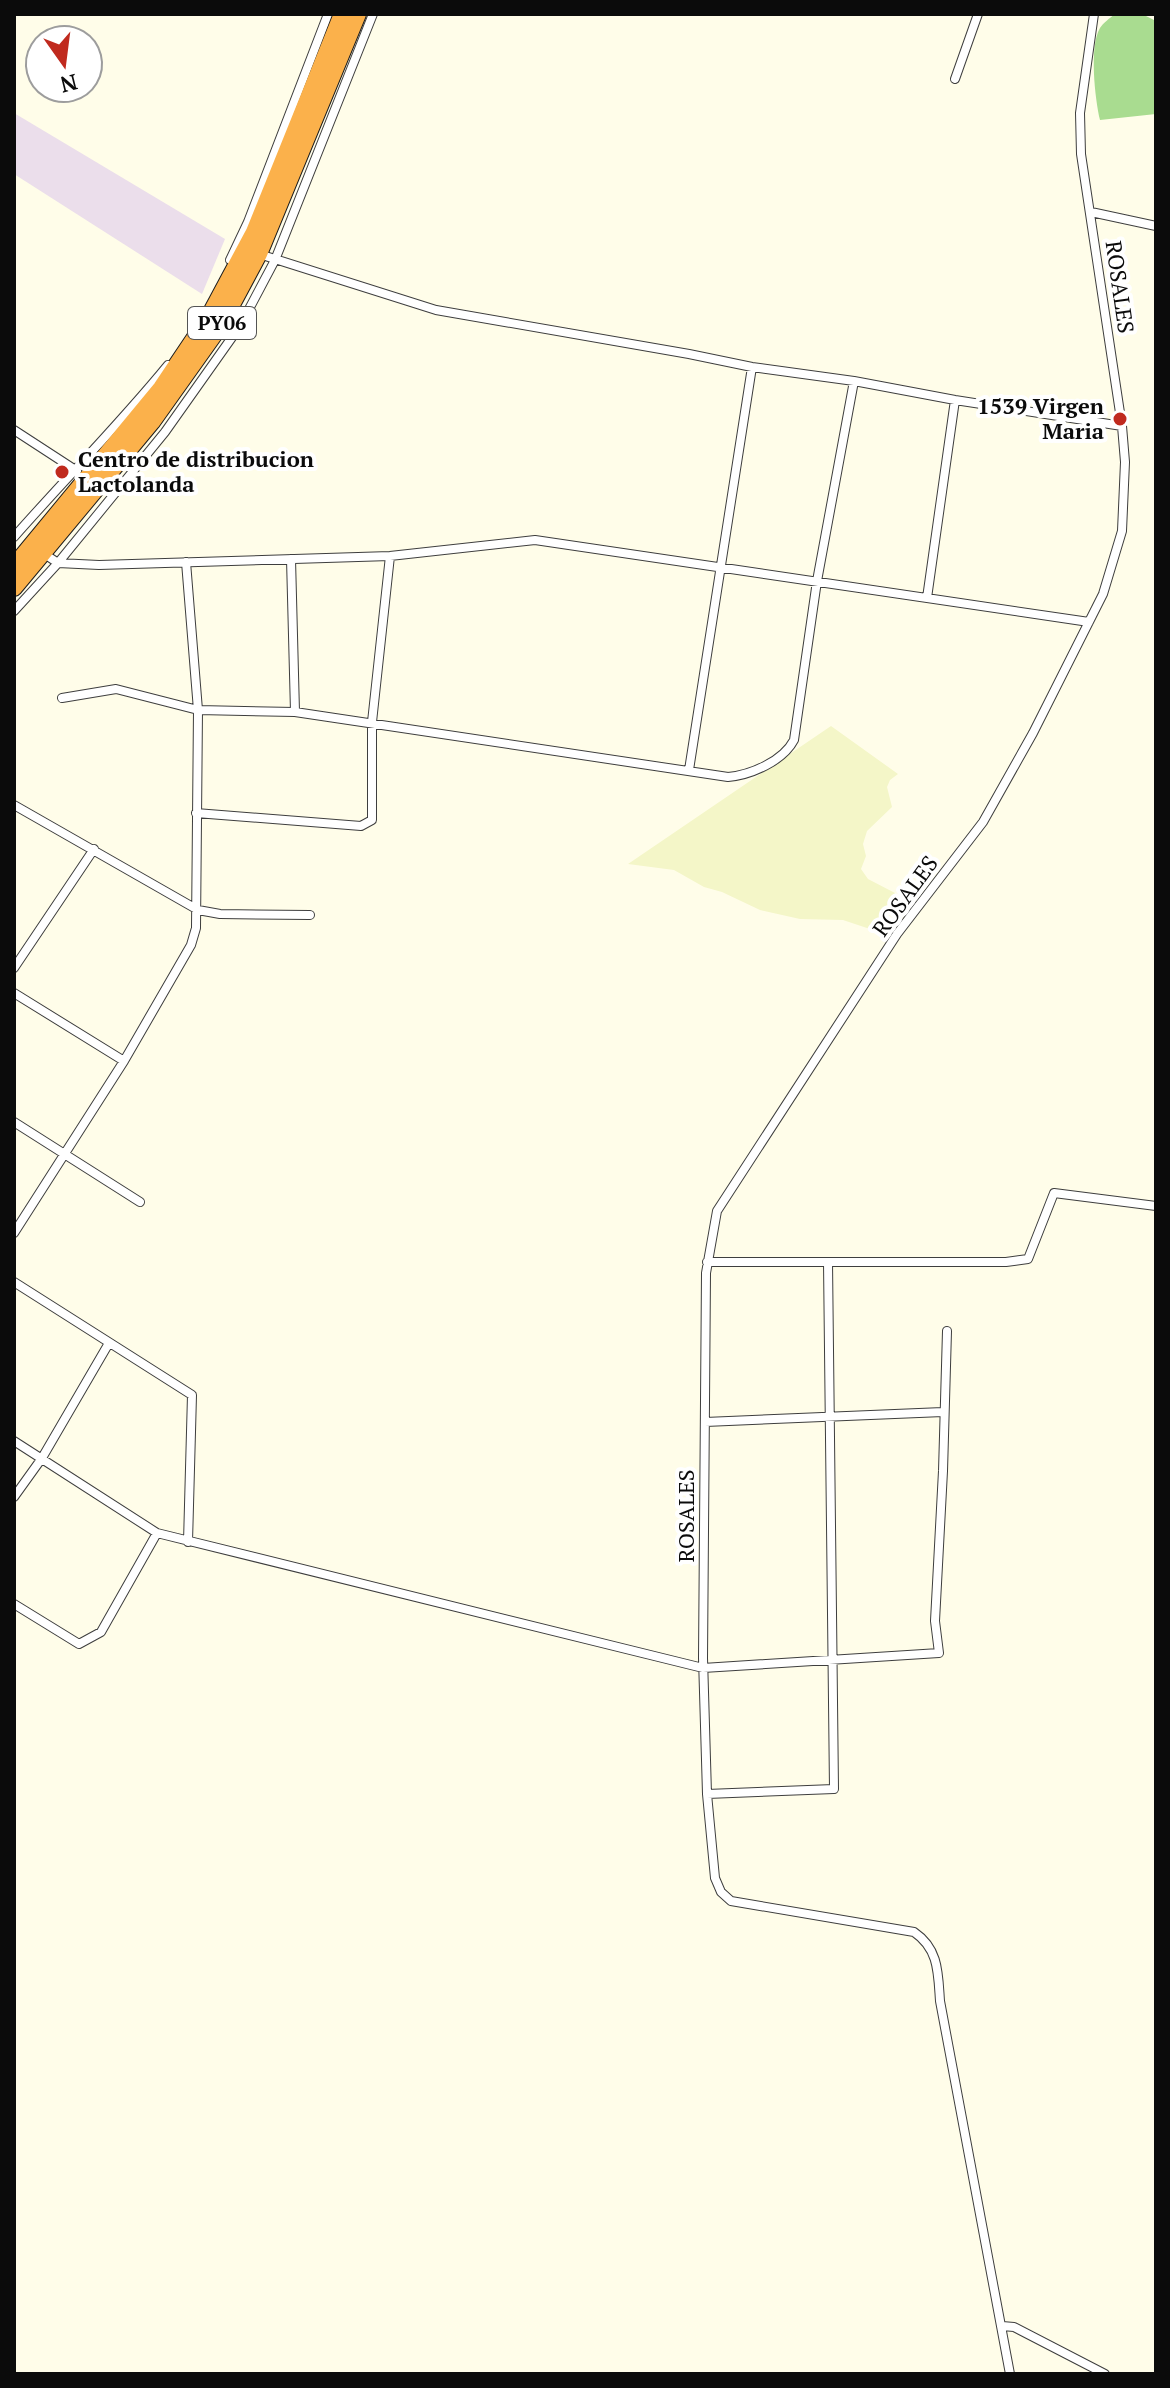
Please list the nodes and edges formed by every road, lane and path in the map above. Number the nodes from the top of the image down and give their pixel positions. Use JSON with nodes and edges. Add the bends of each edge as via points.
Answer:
{"nodes":[{"id":1,"x":328,"y":14,"type":"edge"},
{"id":2,"x":342,"y":14,"type":"edge"},
{"id":3,"x":358,"y":14,"type":"edge"},
{"id":4,"x":373,"y":14,"type":"edge"},
{"id":5,"x":978,"y":14,"type":"edge"},
{"id":6,"x":1094,"y":14,"type":"edge"},
{"id":7,"x":955,"y":79,"type":"dead end"},
{"id":8,"x":1091,"y":212,"type":"junction"},
{"id":9,"x":1156,"y":226,"type":"edge"},
{"id":10,"x":267,"y":257,"type":"junction"},
{"id":11,"x":752,"y":367,"type":"junction"},
{"id":12,"x":854,"y":381,"type":"junction"},
{"id":13,"x":955,"y":400,"type":"junction"},
{"id":14,"x":1122,"y":426,"type":"junction"},
{"id":15,"x":14,"y":430,"type":"edge"},
{"id":16,"x":139,"y":439,"type":"junction"},
{"id":17,"x":83,"y":474,"type":"junction"},
{"id":18,"x":14,"y":537,"type":"edge"},
{"id":19,"x":390,"y":556,"type":"junction"},
{"id":20,"x":50,"y":558,"type":"junction"},
{"id":21,"x":291,"y":559,"type":"junction"},
{"id":22,"x":186,"y":562,"type":"junction"},
{"id":23,"x":721,"y":567,"type":"junction"},
{"id":24,"x":21,"y":569,"type":"edge"},
{"id":25,"x":817,"y":581,"type":"junction"},
{"id":26,"x":14,"y":588,"type":"edge"},
{"id":27,"x":927,"y":598,"type":"junction"},
{"id":28,"x":14,"y":611,"type":"edge"},
{"id":29,"x":1089,"y":622,"type":"junction"},
{"id":30,"x":62,"y":698,"type":"dead end"},
{"id":31,"x":198,"y":710,"type":"junction"},
{"id":32,"x":295,"y":712,"type":"junction"},
{"id":33,"x":372,"y":722,"type":"junction"},
{"id":34,"x":689,"y":770,"type":"junction"},
{"id":35,"x":14,"y":805,"type":"edge"},
{"id":36,"x":196,"y":813,"type":"junction"},
{"id":37,"x":94,"y":849,"type":"junction"},
{"id":38,"x":198,"y":910,"type":"junction"},
{"id":39,"x":310,"y":915,"type":"dead end"},
{"id":40,"x":14,"y":968,"type":"edge"},
{"id":41,"x":14,"y":993,"type":"edge"},
{"id":42,"x":124,"y":1061,"type":"junction"},
{"id":43,"x":14,"y":1122,"type":"edge"},
{"id":44,"x":64,"y":1155,"type":"junction"},
{"id":45,"x":140,"y":1202,"type":"dead end"},
{"id":46,"x":1156,"y":1206,"type":"edge"},
{"id":47,"x":14,"y":1233,"type":"edge"},
{"id":48,"x":707,"y":1262,"type":"junction"},
{"id":49,"x":828,"y":1262,"type":"junction"},
{"id":50,"x":14,"y":1282,"type":"edge"},
{"id":51,"x":947,"y":1331,"type":"dead end"},
{"id":52,"x":109,"y":1343,"type":"junction"},
{"id":53,"x":943,"y":1412,"type":"junction"},
{"id":54,"x":831,"y":1418,"type":"junction"},
{"id":55,"x":705,"y":1422,"type":"junction"},
{"id":56,"x":14,"y":1441,"type":"edge"},
{"id":57,"x":42,"y":1458,"type":"junction"},
{"id":58,"x":14,"y":1497,"type":"edge"},
{"id":59,"x":157,"y":1533,"type":"junction"},
{"id":60,"x":188,"y":1542,"type":"junction"},
{"id":61,"x":14,"y":1604,"type":"edge"},
{"id":62,"x":832,"y":1660,"type":"junction"},
{"id":63,"x":703,"y":1668,"type":"junction"},
{"id":64,"x":707,"y":1794,"type":"junction"},
{"id":65,"x":1002,"y":2326,"type":"junction"},
{"id":66,"x":1010,"y":2374,"type":"edge"},
{"id":67,"x":1105,"y":2374,"type":"edge"}],
"edges":[{"from":1,"to":17,"type":"street","via":[[248,222],[212,295],[176,355],[113,429]]},
{"from":2,"to":17,"type":"highway","number":"PY06","via":[[226,288],[161,388]]},
{"from":3,"to":10,"type":"highway","number":"PY06"},
{"from":4,"to":10,"type":"street"},
{"from":5,"to":7,"type":"street"},
{"from":6,"to":8,"type":"street","name":"ROSALES","via":[[1080,113]]},
{"from":8,"to":9,"type":"street"},
{"from":8,"to":14,"type":"street","name":"ROSALES"},
{"from":10,"to":11,"type":"street","via":[[436,310]]},
{"from":10,"to":16,"type":"highway","number":"PY06"},
{"from":10,"to":20,"type":"street","via":[[240,326],[219,358],[165,432]]},
{"from":11,"to":12,"type":"street"},
{"from":11,"to":23,"type":"street"},
{"from":12,"to":13,"type":"street"},
{"from":12,"to":25,"type":"street"},
{"from":13,"to":14,"type":"street"},
{"from":13,"to":27,"type":"street"},
{"from":14,"to":29,"type":"street","name":"ROSALES","via":[[1122,531]]},
{"from":15,"to":17,"type":"street"},
{"from":16,"to":17,"type":"street"},
{"from":16,"to":20,"type":"highway","number":"PY06"},
{"from":17,"to":18,"type":"street"},
{"from":17,"to":24,"type":"highway","number":"PY06"},
{"from":19,"to":21,"type":"street"},
{"from":19,"to":23,"type":"street","via":[[535,540]]},
{"from":19,"to":33,"type":"street"},
{"from":20,"to":22,"type":"street","via":[[99,565]]},
{"from":20,"to":24,"type":"highway","number":"PY06"},
{"from":20,"to":28,"type":"street"},
{"from":21,"to":22,"type":"street"},
{"from":21,"to":32,"type":"street"},
{"from":22,"to":31,"type":"street"},
{"from":23,"to":25,"type":"street"},
{"from":23,"to":34,"type":"street"},
{"from":24,"to":26,"type":"highway","number":"PY06"},
{"from":25,"to":27,"type":"street"},
{"from":25,"to":34,"type":"street","via":[[794,740],[788,750],[747,774]]},
{"from":27,"to":29,"type":"street"},
{"from":29,"to":48,"type":"street","name":"ROSALES","via":[[983,822],[897,934],[717,1211]]},
{"from":30,"to":31,"type":"street","via":[[116,689]]},
{"from":31,"to":32,"type":"street"},
{"from":31,"to":36,"type":"street"},
{"from":32,"to":33,"type":"street"},
{"from":33,"to":34,"type":"street"},
{"from":33,"to":36,"type":"street","via":[[374,814],[367,825]]},
{"from":35,"to":37,"type":"street"},
{"from":36,"to":38,"type":"street"},
{"from":37,"to":38,"type":"street"},
{"from":37,"to":40,"type":"street"},
{"from":38,"to":39,"type":"street"},
{"from":38,"to":42,"type":"street","via":[[191,945]]},
{"from":41,"to":42,"type":"street"},
{"from":42,"to":44,"type":"street"},
{"from":43,"to":44,"type":"street"},
{"from":44,"to":45,"type":"street"},
{"from":44,"to":47,"type":"street"},
{"from":46,"to":49,"type":"street","via":[[1054,1193],[1028,1259]]},
{"from":48,"to":49,"type":"street"},
{"from":48,"to":55,"type":"street","name":"ROSALES"},
{"from":49,"to":54,"type":"street"},
{"from":50,"to":52,"type":"street"},
{"from":51,"to":53,"type":"street"},
{"from":52,"to":57,"type":"street"},
{"from":52,"to":60,"type":"street","via":[[192,1395]]},
{"from":53,"to":54,"type":"street"},
{"from":53,"to":62,"type":"street","via":[[935,1621],[939,1653]]},
{"from":54,"to":55,"type":"street"},
{"from":54,"to":62,"type":"street"},
{"from":55,"to":63,"type":"street","name":"ROSALES"},
{"from":56,"to":57,"type":"street"},
{"from":57,"to":58,"type":"street"},
{"from":57,"to":59,"type":"street"},
{"from":59,"to":60,"type":"street"},
{"from":59,"to":61,"type":"street","via":[[101,1632],[79,1644]]},
{"from":60,"to":63,"type":"street"},
{"from":62,"to":63,"type":"street"},
{"from":62,"to":64,"type":"street","via":[[834,1789]]},
{"from":63,"to":64,"type":"street","name":"ROSALES"},
{"from":64,"to":65,"type":"street","name":"ROSALES","via":[[715,1878],[731,1901],[914,1932],[927,1941],[937,1963]]},
{"from":65,"to":66,"type":"street","name":"ROSALES"},
{"from":65,"to":67,"type":"street","via":[[1014,2327]]}]}
